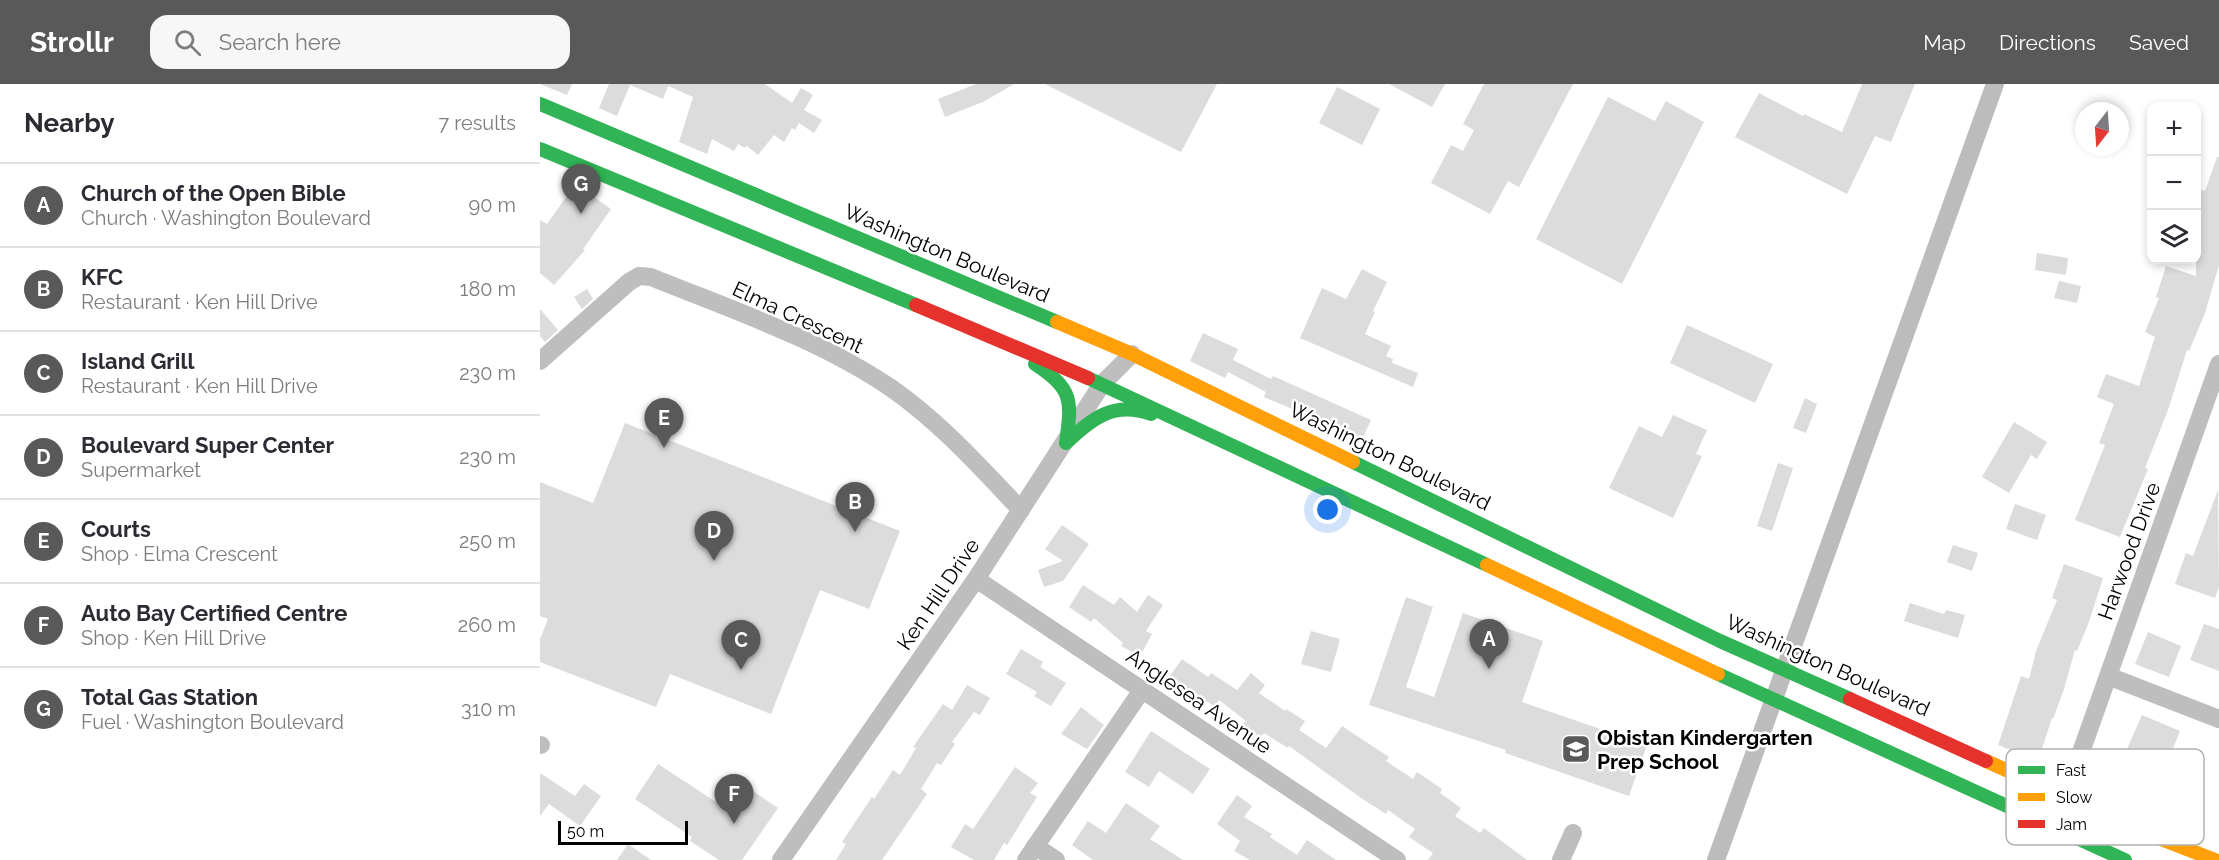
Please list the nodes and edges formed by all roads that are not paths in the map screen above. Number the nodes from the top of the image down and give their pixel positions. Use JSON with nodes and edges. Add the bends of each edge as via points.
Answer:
{"nodes":[{"id":1,"x":540,"y":104,"type":"edge"},
{"id":2,"x":540,"y":149,"type":"edge"},
{"id":3,"x":1008,"y":343,"type":"junction"},
{"id":4,"x":1132,"y":354,"type":"junction"},
{"id":5,"x":540,"y":361,"type":"edge"},
{"id":6,"x":2219,"y":364,"type":"edge"},
{"id":7,"x":1102,"y":384,"type":"junction"},
{"id":8,"x":1198,"y":430,"type":"junction"},
{"id":9,"x":1066,"y":443,"type":"junction"},
{"id":10,"x":1021,"y":510,"type":"junction"},
{"id":11,"x":976,"y":579,"type":"junction"},
{"id":12,"x":2108,"y":676,"type":"junction"},
{"id":13,"x":1142,"y":690,"type":"junction"},
{"id":14,"x":2219,"y":719,"type":"edge"},
{"id":15,"x":2082,"y":749,"type":"edge"},
{"id":16,"x":2006,"y":769,"type":"edge"},
{"id":17,"x":2006,"y":806,"type":"edge"},
{"id":18,"x":1573,"y":832,"type":"dead end"},
{"id":19,"x":2092,"y":845,"type":"edge"},
{"id":20,"x":2159,"y":845,"type":"edge"},
{"id":21,"x":2176,"y":845,"type":"edge"},
{"id":22,"x":1030,"y":853,"type":"edge"},
{"id":23,"x":781,"y":860,"type":"edge"},
{"id":24,"x":1056,"y":860,"type":"edge"},
{"id":25,"x":1396,"y":860,"type":"edge"},
{"id":26,"x":1560,"y":860,"type":"edge"},
{"id":27,"x":2125,"y":860,"type":"edge"},
{"id":28,"x":2154,"y":860,"type":"edge"},
{"id":29,"x":2215,"y":860,"type":"edge"}],
"edges":[{"from":1,"to":4,"type":"highway","name":"Washington Boulevard"},
{"from":2,"to":3,"type":"highway"},
{"from":3,"to":7,"type":"highway"},
{"from":3,"to":9,"type":"highway","via":[[1062,383],[1070,413]]},
{"from":4,"to":7,"type":"street","name":"Ken Hill Drive"},
{"from":4,"to":16,"type":"highway","name":"Washington Boulevard","via":[[1720,640]]},
{"from":5,"to":10,"type":"street","name":"Elma Crescent","via":[[629,282],[639,276],[651,277],[836,355],[891,388],[945,431]]},
{"from":6,"to":12,"type":"street","name":"Harwood Drive"},
{"from":7,"to":8,"type":"highway"},
{"from":7,"to":9,"type":"street","name":"Ken Hill Drive"},
{"from":8,"to":9,"type":"highway","via":[[1143,410],[1114,409],[1096,418]]},
{"from":8,"to":17,"type":"highway"},
{"from":9,"to":10,"type":"street","name":"Ken Hill Drive"},
{"from":10,"to":11,"type":"street","name":"Ken Hill Drive"},
{"from":11,"to":13,"type":"street","name":"Anglesea Avenue"},
{"from":11,"to":23,"type":"street","name":"Ken Hill Drive"},
{"from":12,"to":14,"type":"street"},
{"from":12,"to":15,"type":"street","name":"Harwood Drive"},
{"from":13,"to":22,"type":"street"},
{"from":13,"to":25,"type":"street","name":"Anglesea Avenue"},
{"from":18,"to":26,"type":"street"},
{"from":19,"to":27,"type":"highway"},
{"from":20,"to":28,"type":"street"},
{"from":21,"to":29,"type":"highway","name":"Washington Boulevard"},
{"from":22,"to":24,"type":"street"}]}
